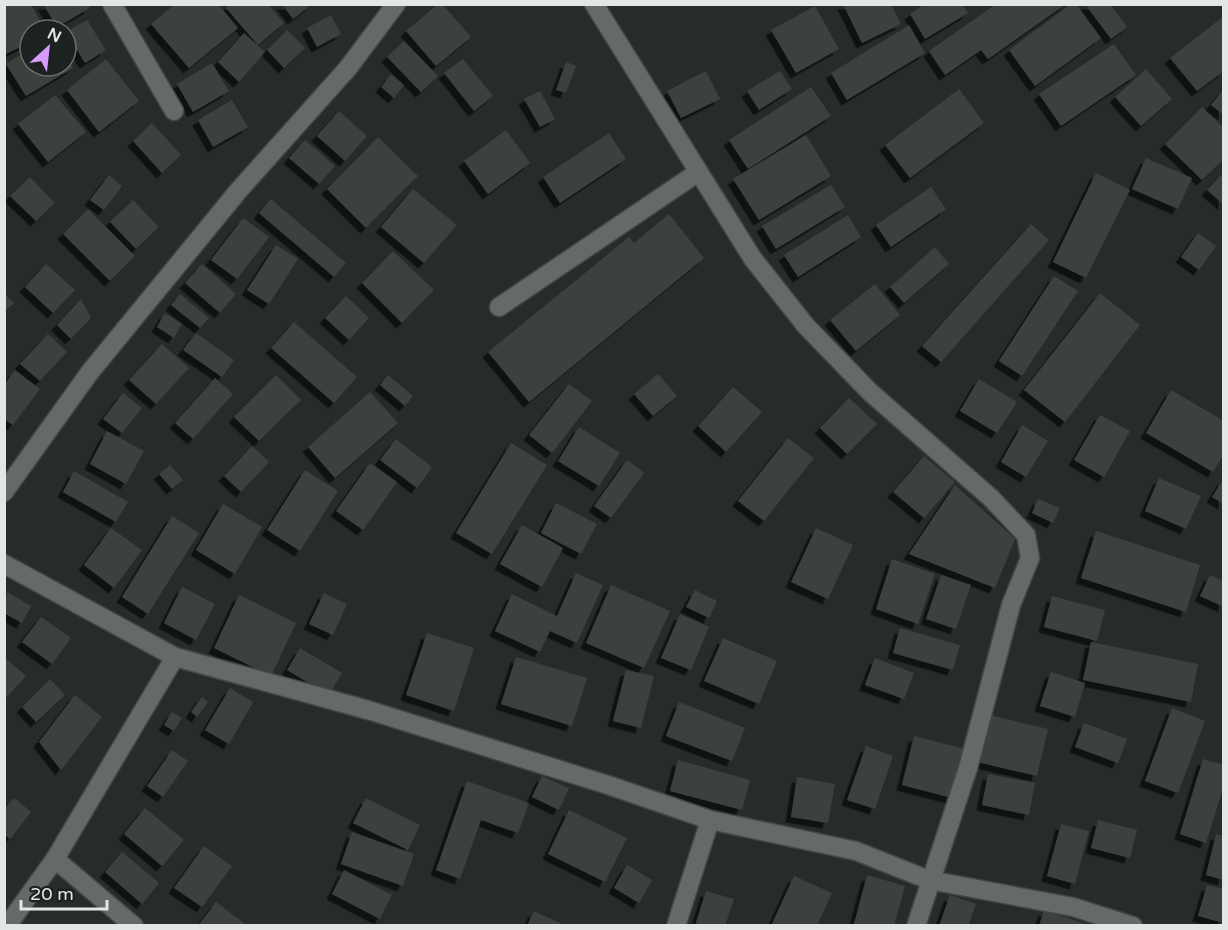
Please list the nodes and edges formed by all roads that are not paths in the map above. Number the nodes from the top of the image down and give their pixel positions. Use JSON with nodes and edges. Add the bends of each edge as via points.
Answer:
{"nodes":[{"id":1,"x":112,"y":4,"type":"edge"},
{"id":2,"x":396,"y":4,"type":"edge"},
{"id":3,"x":594,"y":4,"type":"edge"},
{"id":4,"x":174,"y":111,"type":"dead end"},
{"id":5,"x":697,"y":173,"type":"junction"},
{"id":6,"x":499,"y":307,"type":"dead end"},
{"id":7,"x":4,"y":492,"type":"edge"},
{"id":8,"x":4,"y":564,"type":"edge"},
{"id":9,"x":175,"y":657,"type":"junction"},
{"id":10,"x":710,"y":820,"type":"junction"},
{"id":11,"x":55,"y":859,"type":"junction"},
{"id":12,"x":929,"y":880,"type":"junction"},
{"id":13,"x":7,"y":926,"type":"edge"},
{"id":14,"x":134,"y":926,"type":"edge"},
{"id":15,"x":676,"y":926,"type":"edge"},
{"id":16,"x":916,"y":926,"type":"edge"},
{"id":17,"x":1133,"y":926,"type":"edge"}],
"edges":[{"from":1,"to":4,"type":"street"},
{"from":2,"to":7,"type":"street","via":[[348,68],[239,190],[90,372]]},
{"from":3,"to":5,"type":"street"},
{"from":5,"to":6,"type":"street"},
{"from":5,"to":12,"type":"street","via":[[753,259],[806,326],[870,392],[992,498],[1026,535],[1030,558],[1011,605],[968,768]]},
{"from":8,"to":9,"type":"street"},
{"from":9,"to":10,"type":"street","via":[[368,710]]},
{"from":9,"to":11,"type":"street"},
{"from":10,"to":12,"type":"street","via":[[856,851]]},
{"from":10,"to":15,"type":"street"},
{"from":11,"to":13,"type":"street"},
{"from":11,"to":14,"type":"street"},
{"from":12,"to":16,"type":"street"},
{"from":12,"to":17,"type":"street","via":[[1073,908]]}]}
